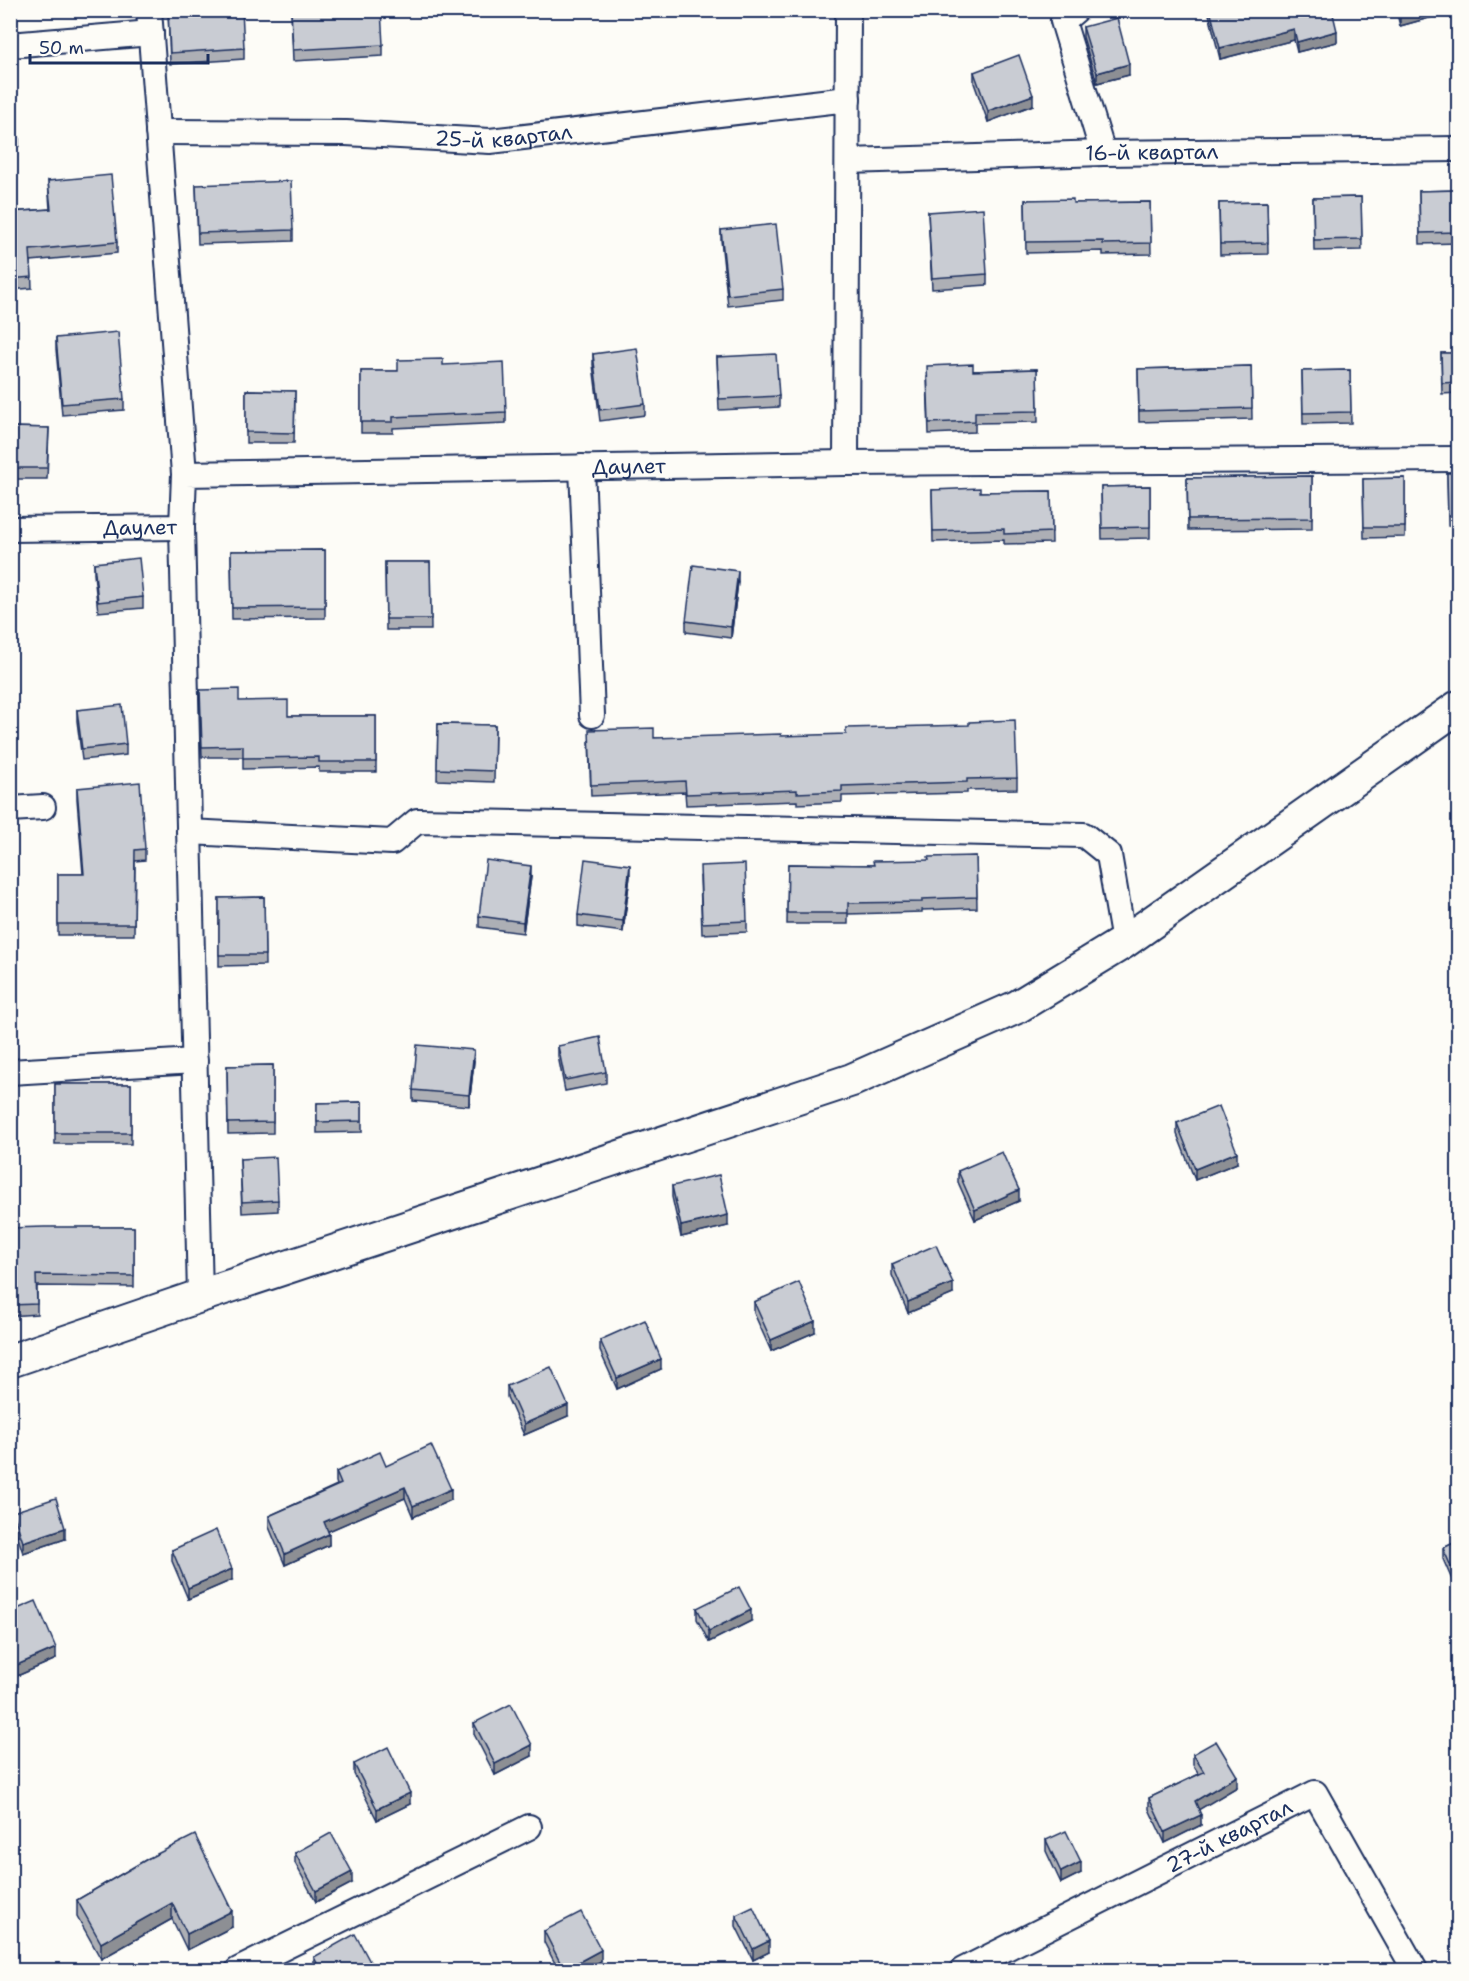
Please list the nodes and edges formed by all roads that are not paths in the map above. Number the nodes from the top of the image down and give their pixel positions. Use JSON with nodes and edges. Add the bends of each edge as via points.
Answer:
{"nodes":[{"id":1,"x":848,"y":10,"type":"edge"},
{"id":2,"x":1076,"y":10,"type":"edge"},
{"id":3,"x":150,"y":22,"type":"edge"},
{"id":4,"x":10,"y":45,"type":"edge"},
{"id":5,"x":848,"y":99,"type":"junction"},
{"id":6,"x":158,"y":132,"type":"junction"},
{"id":7,"x":1458,"y":149,"type":"edge"},
{"id":8,"x":1103,"y":153,"type":"junction"},
{"id":9,"x":848,"y":161,"type":"junction"},
{"id":10,"x":1458,"y":459,"type":"edge"},
{"id":11,"x":846,"y":463,"type":"junction"},
{"id":12,"x":582,"y":467,"type":"junction"},
{"id":13,"x":184,"y":474,"type":"junction"},
{"id":14,"x":182,"y":526,"type":"junction"},
{"id":15,"x":10,"y":529,"type":"edge"},
{"id":16,"x":1458,"y":707,"type":"edge"},
{"id":17,"x":592,"y":715,"type":"dead end"},
{"id":18,"x":43,"y":807,"type":"dead end"},
{"id":19,"x":10,"y":809,"type":"edge"},
{"id":20,"x":189,"y":832,"type":"junction"},
{"id":21,"x":1124,"y":942,"type":"junction"},
{"id":22,"x":195,"y":1060,"type":"junction"},
{"id":23,"x":10,"y":1072,"type":"edge"},
{"id":24,"x":200,"y":1296,"type":"junction"},
{"id":25,"x":10,"y":1360,"type":"edge"},
{"id":26,"x":529,"y":1827,"type":"dead end"},
{"id":27,"x":238,"y":1971,"type":"edge"},
{"id":28,"x":963,"y":1971,"type":"edge"},
{"id":29,"x":1415,"y":1971,"type":"edge"}],
"edges":[{"from":1,"to":5,"type":"street"},
{"from":2,"to":8,"type":"street","via":[[1063,21]]},
{"from":3,"to":4,"type":"street"},
{"from":3,"to":6,"type":"street"},
{"from":5,"to":6,"type":"street","name":"25-й квартал","via":[[490,141],[346,133]]},
{"from":5,"to":9,"type":"street"},
{"from":6,"to":13,"type":"street"},
{"from":7,"to":8,"type":"street","name":"16-й квартал"},
{"from":8,"to":9,"type":"street","name":"16-й квартал"},
{"from":9,"to":11,"type":"street"},
{"from":10,"to":11,"type":"street","name":"Даулет"},
{"from":11,"to":12,"type":"street","name":"Даулет"},
{"from":12,"to":13,"type":"street","name":"Даулет"},
{"from":12,"to":17,"type":"street"},
{"from":13,"to":14,"type":"street","name":"Даулет"},
{"from":14,"to":15,"type":"street","name":"Даулет"},
{"from":14,"to":20,"type":"street"},
{"from":16,"to":21,"type":"street"},
{"from":18,"to":19,"type":"street"},
{"from":20,"to":21,"type":"street","via":[[392,842],[417,821],[1084,835],[1109,855]]},
{"from":20,"to":22,"type":"street"},
{"from":21,"to":24,"type":"street","via":[[1017,1007],[852,1080]]},
{"from":22,"to":23,"type":"street"},
{"from":22,"to":24,"type":"street"},
{"from":24,"to":25,"type":"street"},
{"from":26,"to":27,"type":"street"},
{"from":28,"to":29,"type":"street","name":"27-й квартал","via":[[1315,1793]]}]}
